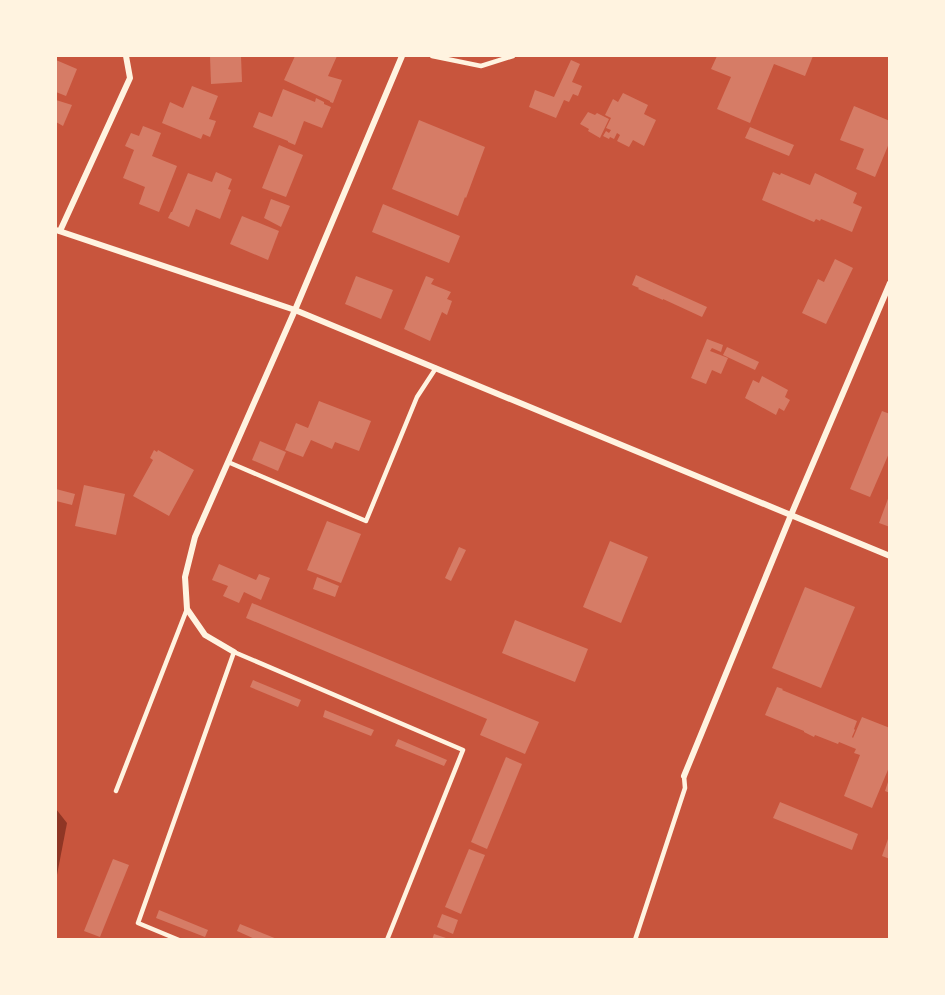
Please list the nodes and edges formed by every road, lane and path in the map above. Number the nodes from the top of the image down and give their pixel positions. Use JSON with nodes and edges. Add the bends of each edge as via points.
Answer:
{"nodes":[{"id":1,"x":126,"y":56,"type":"edge"},
{"id":2,"x":402,"y":56,"type":"edge"},
{"id":3,"x":432,"y":56,"type":"edge"},
{"id":4,"x":513,"y":56,"type":"edge"},
{"id":5,"x":58,"y":231,"type":"edge"},
{"id":6,"x":890,"y":283,"type":"edge"},
{"id":7,"x":296,"y":310,"type":"junction"},
{"id":8,"x":436,"y":368,"type":"junction"},
{"id":9,"x":228,"y":462,"type":"junction"},
{"id":10,"x":791,"y":515,"type":"junction"},
{"id":11,"x":890,"y":556,"type":"edge"},
{"id":12,"x":187,"y":609,"type":"junction"},
{"id":13,"x":234,"y":652,"type":"junction"},
{"id":14,"x":684,"y":776,"type":"joint"},
{"id":15,"x":116,"y":791,"type":"dead end"},
{"id":16,"x":178,"y":939,"type":"edge"},
{"id":17,"x":387,"y":939,"type":"edge"},
{"id":18,"x":635,"y":939,"type":"edge"}],
"edges":[{"from":1,"to":5,"type":"street","via":[[130,78]]},
{"from":2,"to":7,"type":"street"},
{"from":3,"to":4,"type":"lane","via":[[481,66]]},
{"from":5,"to":7,"type":"street"},
{"from":6,"to":10,"type":"street"},
{"from":7,"to":8,"type":"street"},
{"from":7,"to":9,"type":"street"},
{"from":8,"to":9,"type":"lane","via":[[417,397],[366,522]]},
{"from":8,"to":10,"type":"street"},
{"from":9,"to":12,"type":"street","via":[[195,537],[185,577]]},
{"from":10,"to":11,"type":"street"},
{"from":10,"to":14,"type":"street"},
{"from":12,"to":13,"type":"street","via":[[205,635]]},
{"from":12,"to":15,"type":"lane"},
{"from":13,"to":16,"type":"lane","via":[[138,923]]},
{"from":13,"to":17,"type":"lane","via":[[463,750]]},
{"from":14,"to":18,"type":"lane","via":[[685,788]]}]}
